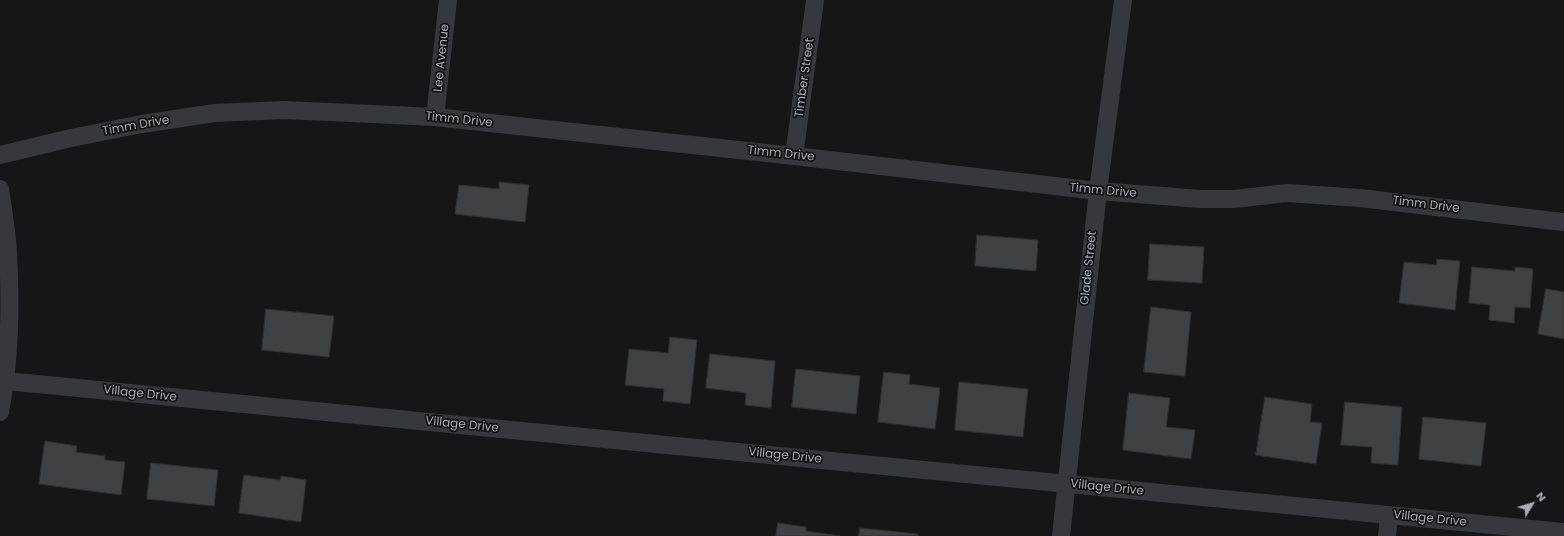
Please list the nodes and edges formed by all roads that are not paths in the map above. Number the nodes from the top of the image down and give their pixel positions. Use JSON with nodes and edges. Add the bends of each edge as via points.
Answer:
{"nodes":[{"id":1,"x":448,"y":0,"type":"edge"},
{"id":2,"x":815,"y":0,"type":"edge"},
{"id":3,"x":1123,"y":0,"type":"edge"},
{"id":4,"x":435,"y":117,"type":"junction"},
{"id":5,"x":0,"y":155,"type":"edge"},
{"id":6,"x":794,"y":156,"type":"junction"},
{"id":7,"x":0,"y":189,"type":"edge"},
{"id":8,"x":1098,"y":191,"type":"junction"},
{"id":9,"x":1564,"y":222,"type":"edge"},
{"id":10,"x":6,"y":380,"type":"junction"},
{"id":11,"x":0,"y":412,"type":"edge"},
{"id":12,"x":1066,"y":484,"type":"junction"},
{"id":13,"x":1389,"y":515,"type":"junction"},
{"id":14,"x":1564,"y":532,"type":"edge"},
{"id":15,"x":1061,"y":536,"type":"edge"},
{"id":16,"x":1387,"y":536,"type":"edge"}],
"edges":[{"from":1,"to":4,"type":"street","name":"Lee Avenue"},
{"from":2,"to":6,"type":"street","name":"Timber Street"},
{"from":3,"to":8,"type":"street","name":"Glade Street"},
{"from":4,"to":5,"type":"street","name":"Timm Drive","via":[[284,110],[214,113],[114,129]]},
{"from":4,"to":6,"type":"street","name":"Timm Drive"},
{"from":6,"to":8,"type":"street","name":"Timm Drive"},
{"from":7,"to":10,"type":"street","via":[[8,252],[10,309]]},
{"from":8,"to":9,"type":"street","name":"Timm Drive","via":[[1201,199],[1234,199],[1287,193],[1360,198]]},
{"from":8,"to":12,"type":"street","name":"Glade Street"},
{"from":10,"to":11,"type":"street"},
{"from":10,"to":12,"type":"street","name":"Village Drive"},
{"from":12,"to":13,"type":"street","name":"Village Drive"},
{"from":12,"to":15,"type":"street","name":"Glade Street"},
{"from":13,"to":14,"type":"street","name":"Village Drive"},
{"from":13,"to":16,"type":"street"}]}
